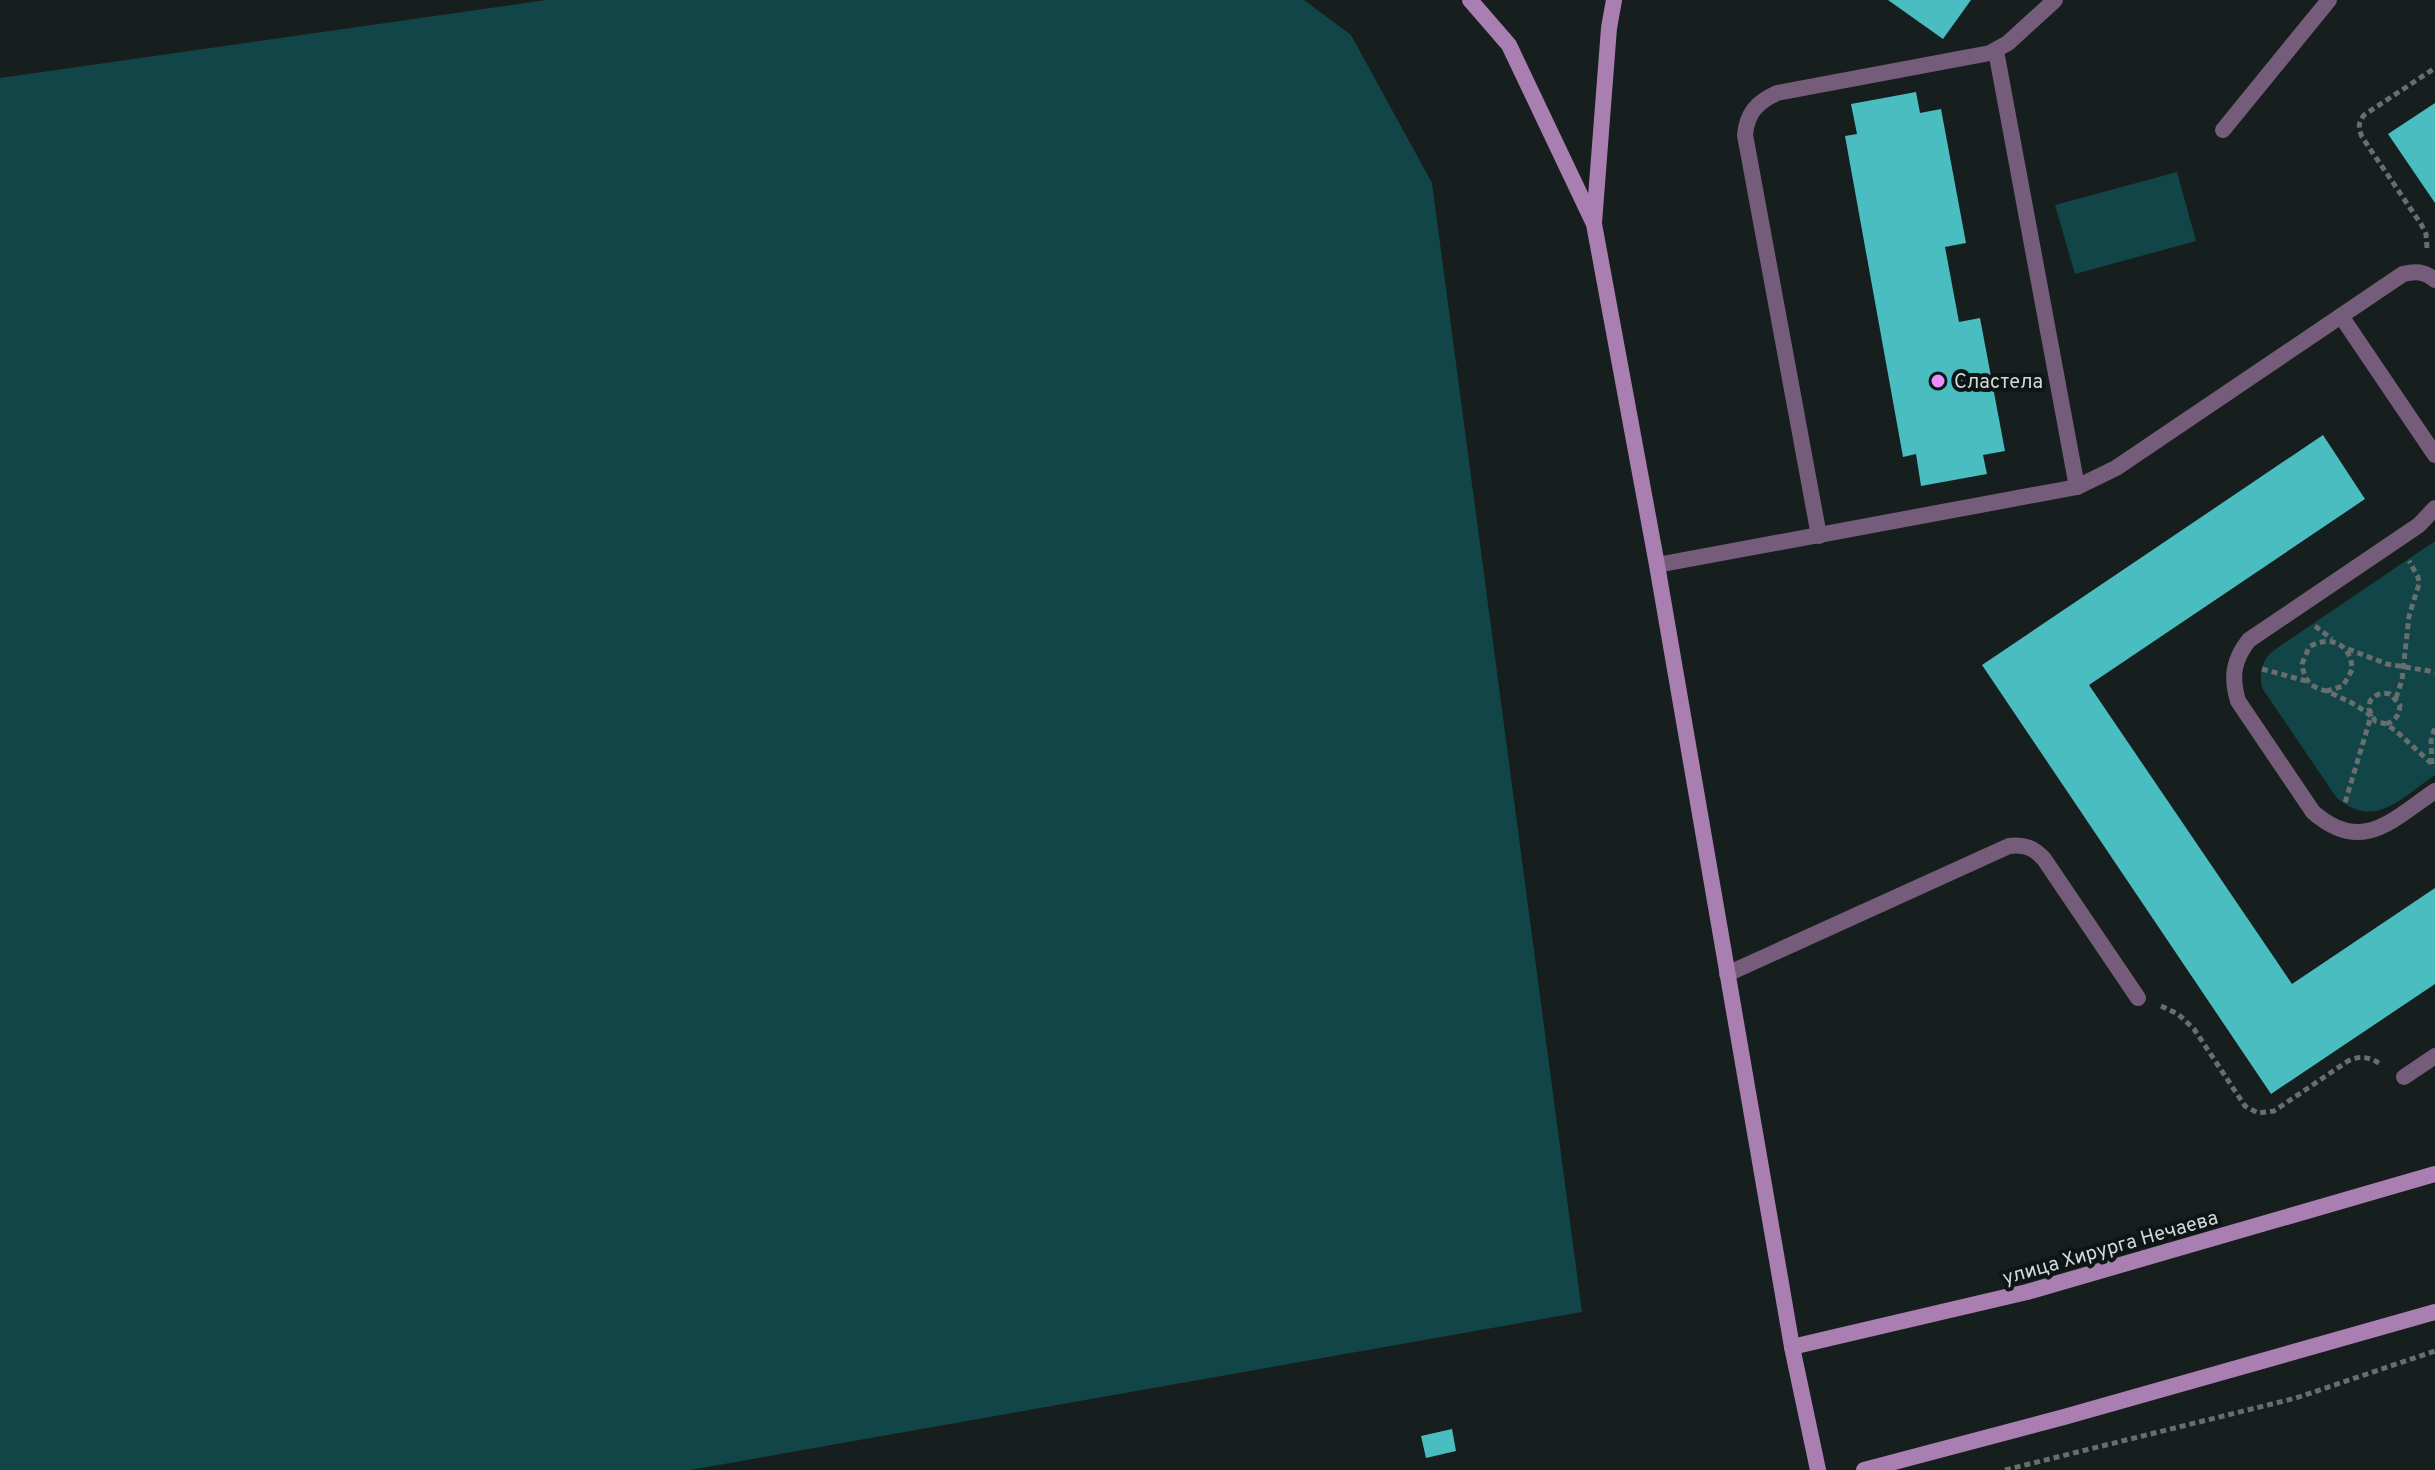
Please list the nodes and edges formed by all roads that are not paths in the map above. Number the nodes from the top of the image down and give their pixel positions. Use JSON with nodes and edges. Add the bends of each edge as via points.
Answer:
{"nodes":[{"id":1,"x":1470,"y":0,"type":"edge"},
{"id":2,"x":1614,"y":0,"type":"edge"},
{"id":3,"x":2055,"y":0,"type":"edge"},
{"id":4,"x":2329,"y":0,"type":"edge"},
{"id":5,"x":1996,"y":51,"type":"junction"},
{"id":6,"x":2223,"y":130,"type":"dead end"},
{"id":7,"x":1594,"y":224,"type":"junction"},
{"id":8,"x":2429,"y":276,"type":"edge"},
{"id":9,"x":2341,"y":316,"type":"junction"},
{"id":10,"x":2435,"y":455,"type":"edge"},
{"id":11,"x":2077,"y":487,"type":"junction"},
{"id":12,"x":2435,"y":508,"type":"edge"},
{"id":13,"x":1819,"y":536,"type":"junction"},
{"id":14,"x":1657,"y":565,"type":"junction"},
{"id":15,"x":2435,"y":791,"type":"edge"},
{"id":16,"x":1727,"y":974,"type":"junction"},
{"id":17,"x":2138,"y":998,"type":"road end"},
{"id":18,"x":2435,"y":1056,"type":"edge"},
{"id":19,"x":2404,"y":1077,"type":"road end"},
{"id":20,"x":2435,"y":1174,"type":"edge"},
{"id":21,"x":2435,"y":1312,"type":"edge"},
{"id":22,"x":1792,"y":1347,"type":"junction"},
{"id":23,"x":1818,"y":1470,"type":"edge"},
{"id":24,"x":1864,"y":1470,"type":"edge"}],
"edges":[{"from":1,"to":7,"type":"main road","via":[[1509,45]]},
{"from":2,"to":7,"type":"main road"},
{"from":3,"to":5,"type":"lane"},
{"from":4,"to":6,"type":"lane"},
{"from":5,"to":11,"type":"lane"},
{"from":5,"to":13,"type":"lane","via":[[1777,93],[1757,104],[1746,123]]},
{"from":7,"to":14,"type":"main road"},
{"from":8,"to":9,"type":"lane","via":[[2403,274]]},
{"from":9,"to":10,"type":"lane"},
{"from":9,"to":11,"type":"lane","via":[[2116,468]]},
{"from":11,"to":13,"type":"lane"},
{"from":12,"to":15,"type":"lane","via":[[2419,525],[2249,640],[2235,665],[2234,687],[2238,701],[2313,812],[2337,830],[2377,830]]},
{"from":13,"to":14,"type":"lane"},
{"from":14,"to":16,"type":"main road"},
{"from":16,"to":17,"type":"lane","via":[[2019,845],[2044,859]]},
{"from":16,"to":22,"type":"main road"},
{"from":18,"to":19,"type":"lane"},
{"from":20,"to":22,"type":"main road","name":"улица Хирурга Нечаева","via":[[2027,1292]]},
{"from":21,"to":24,"type":"main road"},
{"from":22,"to":23,"type":"main road"}]}
